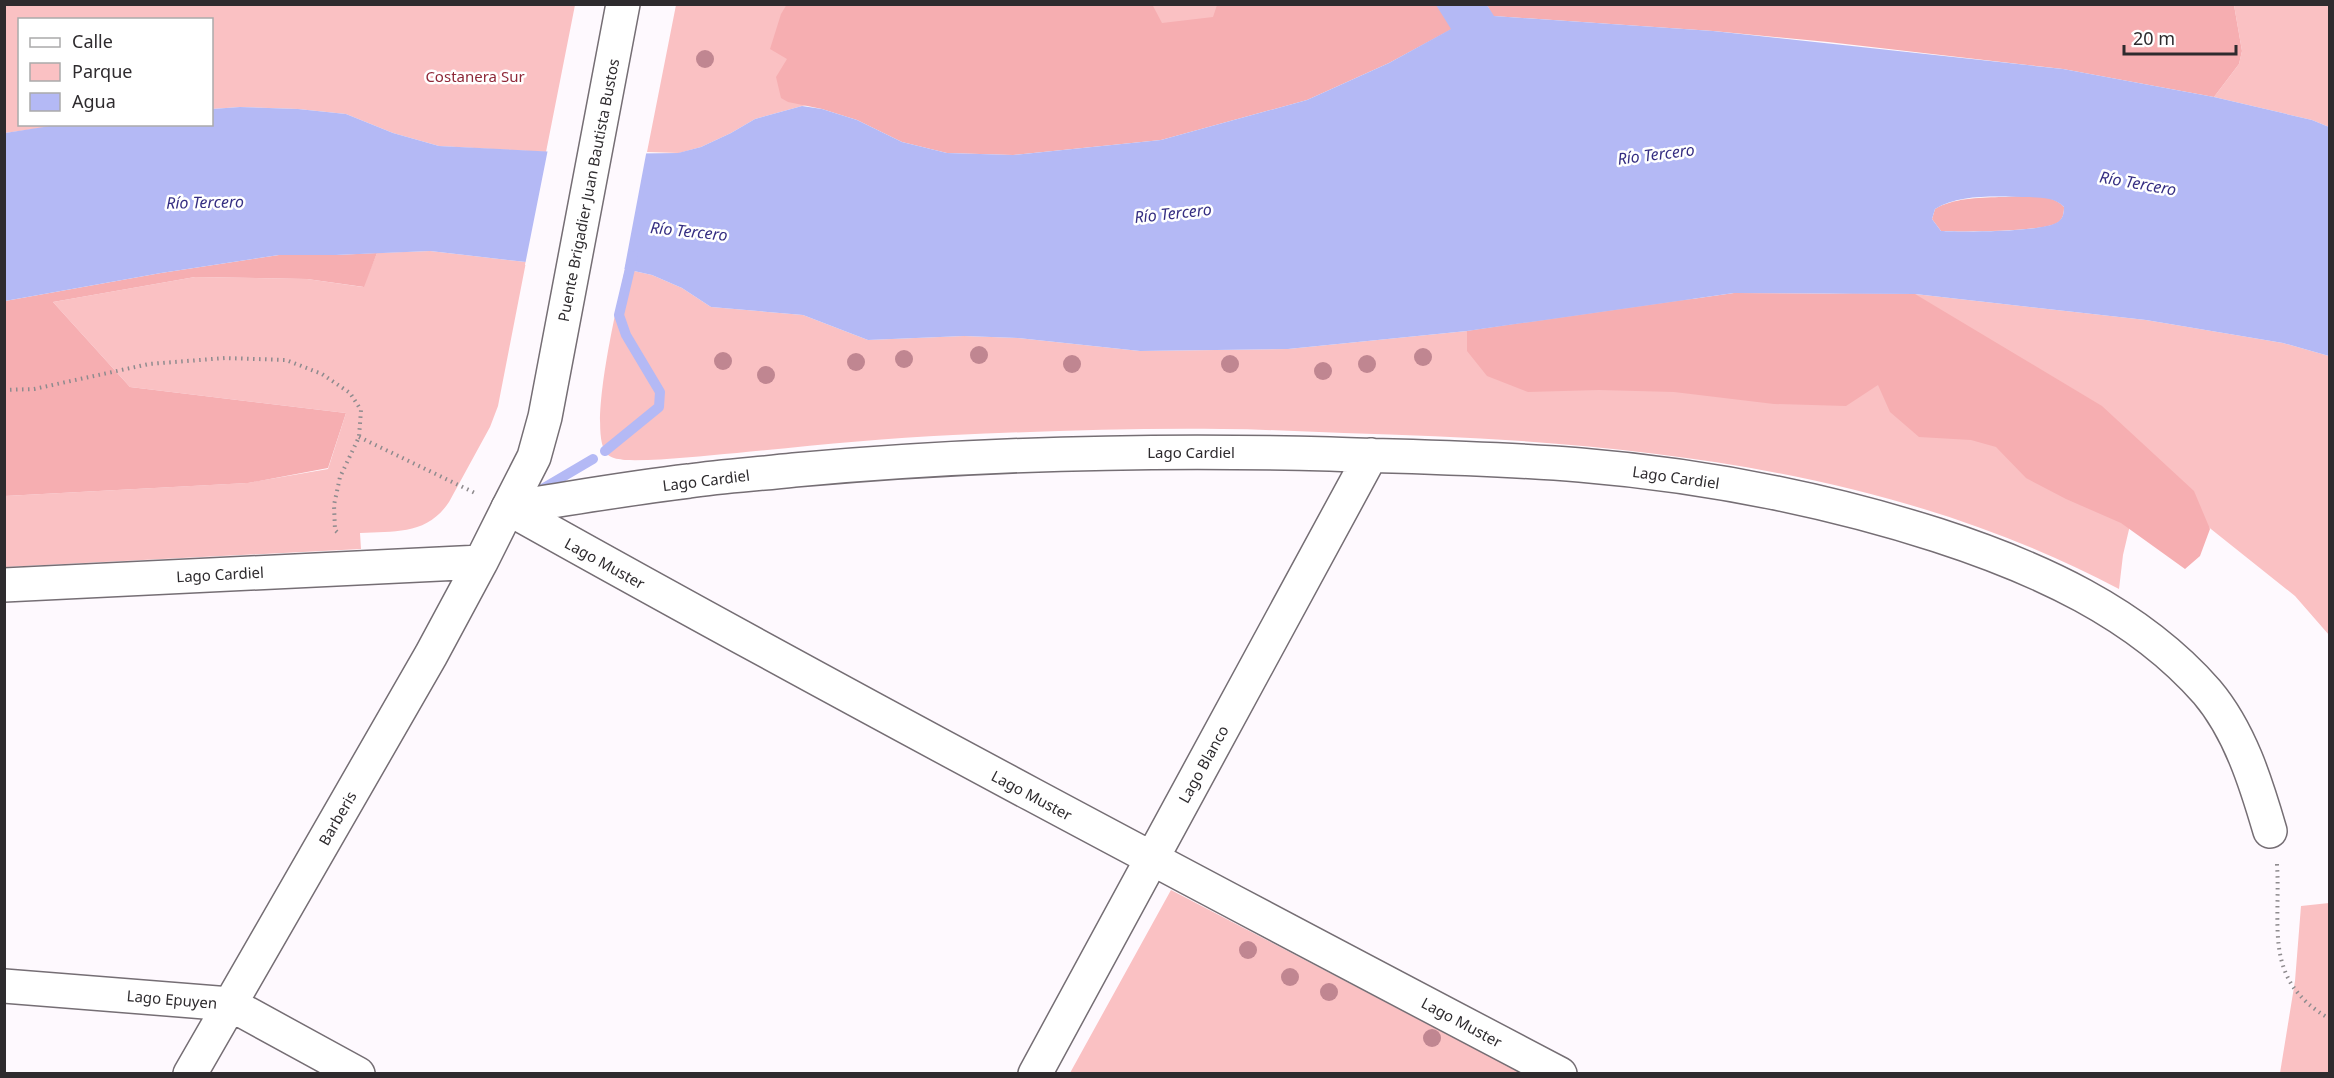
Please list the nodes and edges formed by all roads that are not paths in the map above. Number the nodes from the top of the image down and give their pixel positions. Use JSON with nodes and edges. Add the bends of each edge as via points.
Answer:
{"nodes":[{"id":1,"x":622,"y":12,"type":"edge"},
{"id":2,"x":1371,"y":455,"type":"junction"},
{"id":3,"x":508,"y":508,"type":"junction"},
{"id":4,"x":482,"y":562,"type":"junction"},
{"id":5,"x":4,"y":585,"type":"edge"},
{"id":6,"x":2270,"y":831,"type":"road end"},
{"id":7,"x":1152,"y":860,"type":"junction"},
{"id":8,"x":4,"y":986,"type":"edge"},
{"id":9,"x":230,"y":1004,"type":"junction"},
{"id":10,"x":190,"y":1074,"type":"edge"},
{"id":11,"x":358,"y":1074,"type":"edge"},
{"id":12,"x":1035,"y":1074,"type":"edge"},
{"id":13,"x":1560,"y":1074,"type":"edge"}],
"edges":[{"from":1,"to":3,"type":"street","name":"Puente Brigadier Juan Bautista Bustos","via":[[545,417],[534,457]]},
{"from":2,"to":3,"type":"street","name":"Lago Cardiel","via":[[1185,452],[914,460],[690,480]]},
{"from":2,"to":6,"type":"street","name":"Lago Cardiel","via":[[1579,465],[1727,484],[1862,512],[1984,550],[2086,597],[2133,625],[2176,661],[2210,696],[2235,735],[2257,784]]},
{"from":2,"to":7,"type":"street","name":"Lago Blanco"},
{"from":3,"to":4,"type":"street"},
{"from":3,"to":7,"type":"street","name":"Lago Muster"},
{"from":4,"to":5,"type":"street","name":"Lago Cardiel"},
{"from":4,"to":9,"type":"street","name":"Barberis"},
{"from":7,"to":12,"type":"street","name":"Lago Blanco"},
{"from":7,"to":13,"type":"street","name":"Lago Muster"},
{"from":8,"to":9,"type":"street","name":"Lago Epuyen"},
{"from":9,"to":10,"type":"street","name":"Barberis"},
{"from":9,"to":11,"type":"street","name":"Lago Epuyen"}]}
